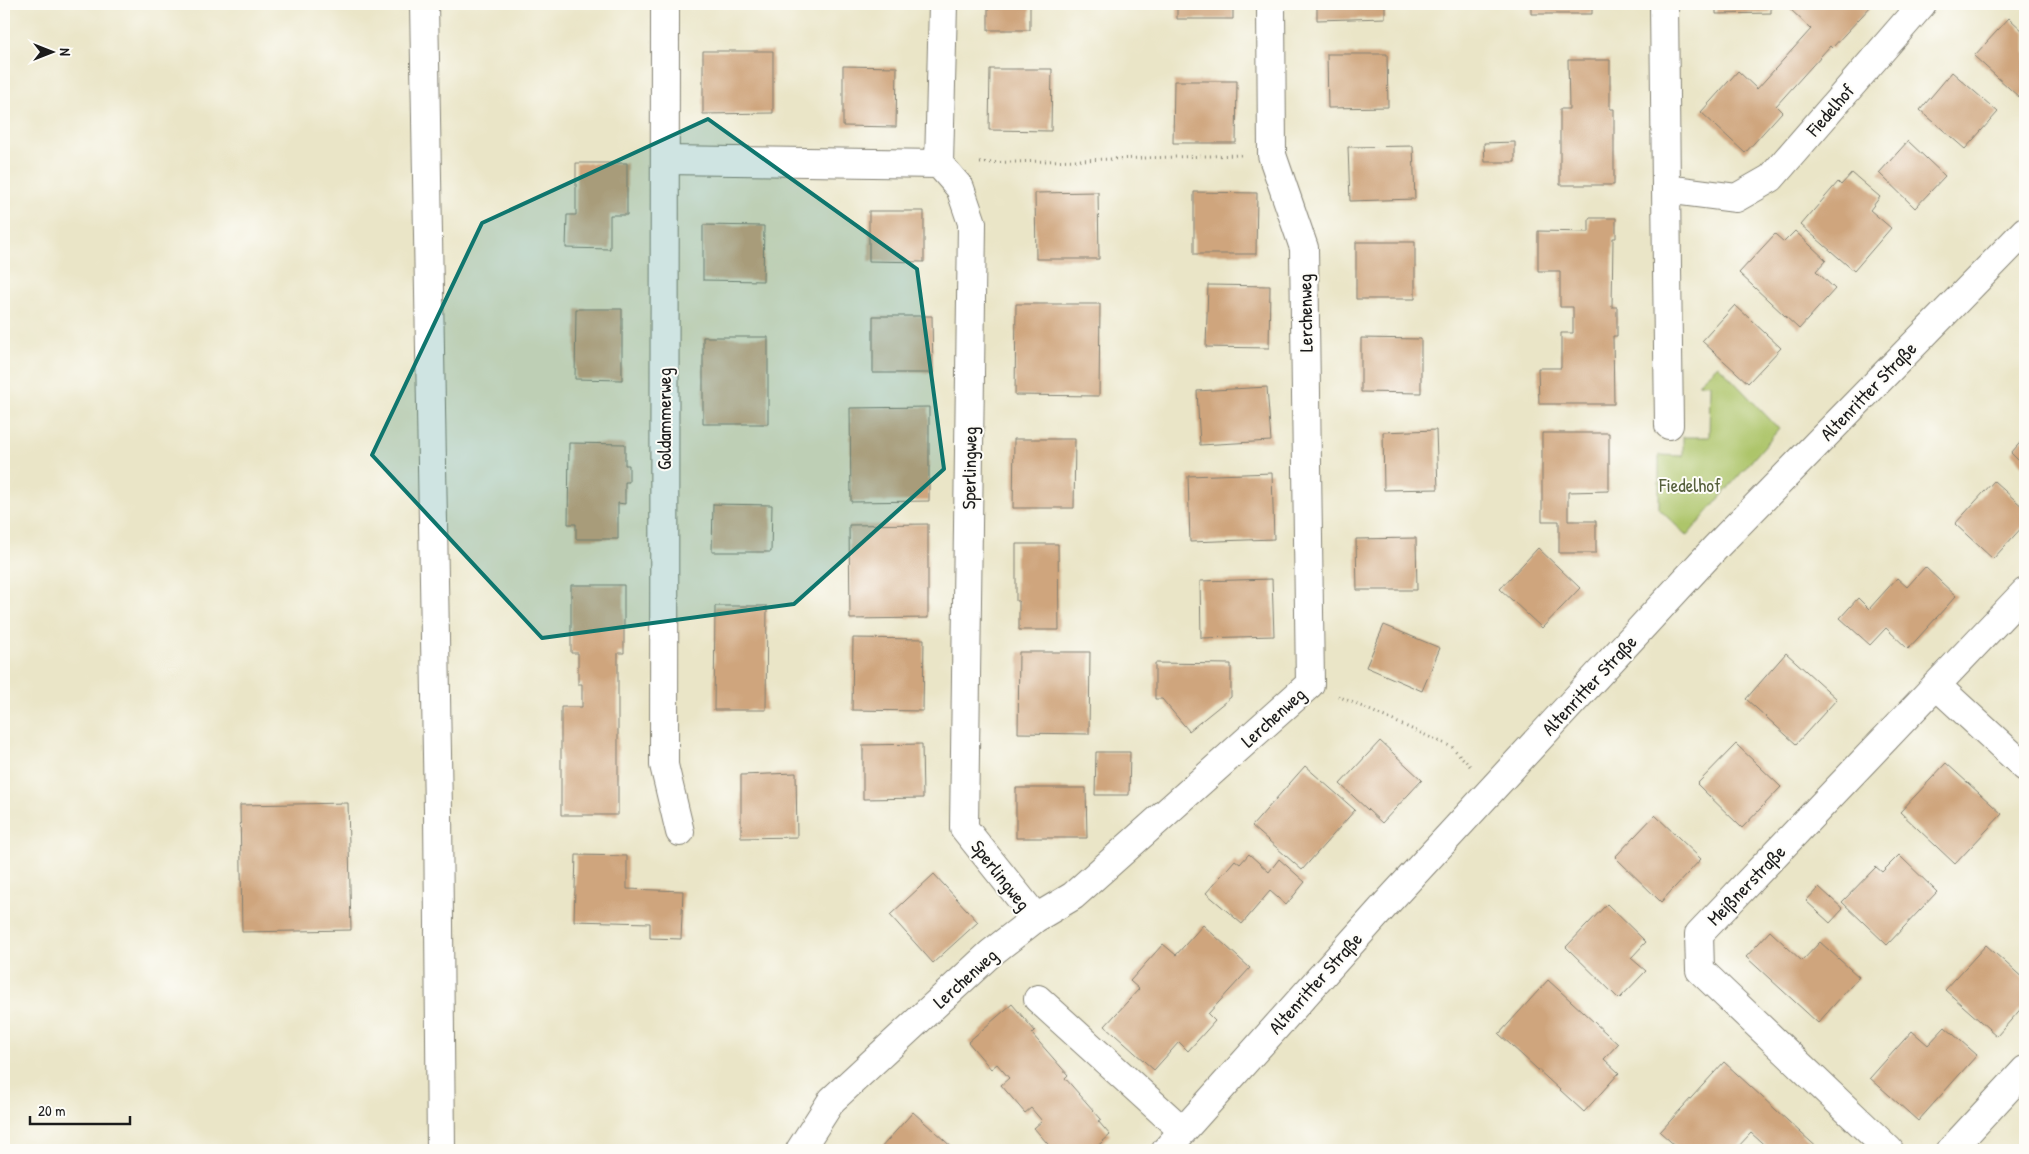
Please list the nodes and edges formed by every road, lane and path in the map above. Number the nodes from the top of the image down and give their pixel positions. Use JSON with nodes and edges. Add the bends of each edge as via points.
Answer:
{"nodes":[{"id":1,"x":424,"y":4,"type":"edge"},
{"id":2,"x":666,"y":4,"type":"edge"},
{"id":3,"x":943,"y":4,"type":"edge"},
{"id":4,"x":1271,"y":4,"type":"edge"},
{"id":5,"x":1664,"y":4,"type":"edge"},
{"id":6,"x":1922,"y":4,"type":"edge"},
{"id":7,"x":1272,"y":154,"type":"junction"},
{"id":8,"x":665,"y":160,"type":"junction"},
{"id":9,"x":939,"y":164,"type":"junction"},
{"id":10,"x":1666,"y":189,"type":"junction"},
{"id":11,"x":2025,"y":232,"type":"edge"},
{"id":12,"x":1669,"y":425,"type":"dead end"},
{"id":13,"x":2025,"y":592,"type":"edge"},
{"id":14,"x":1310,"y":684,"type":"junction"},
{"id":15,"x":1936,"y":685,"type":"junction"},
{"id":16,"x":2025,"y":767,"type":"edge"},
{"id":17,"x":1492,"y":790,"type":"junction"},
{"id":18,"x":680,"y":832,"type":"dead end"},
{"id":19,"x":1036,"y":918,"type":"junction"},
{"id":20,"x":1038,"y":999,"type":"dead end"},
{"id":21,"x":2025,"y":1070,"type":"edge"},
{"id":22,"x":1175,"y":1141,"type":"edge"},
{"id":23,"x":441,"y":1150,"type":"edge"},
{"id":24,"x":800,"y":1150,"type":"edge"},
{"id":25,"x":1889,"y":1150,"type":"edge"},
{"id":26,"x":1951,"y":1150,"type":"edge"}],
"edges":[{"from":1,"to":23,"type":"street"},
{"from":2,"to":8,"type":"street","name":"Goldammerweg"},
{"from":3,"to":9,"type":"street"},
{"from":4,"to":7,"type":"street","name":"Lerchenweg"},
{"from":5,"to":10,"type":"street"},
{"from":6,"to":10,"type":"street","name":"Fiedelhof","via":[[1771,178],[1736,198]]},
{"from":7,"to":9,"type":"path"},
{"from":7,"to":14,"type":"street","name":"Lerchenweg","via":[[1304,248]]},
{"from":8,"to":9,"type":"street"},
{"from":8,"to":18,"type":"street","name":"Goldammerweg","via":[[664,765]]},
{"from":9,"to":19,"type":"street","name":"Sperlingweg","via":[[960,188],[972,223],[964,828]]},
{"from":10,"to":12,"type":"street"},
{"from":11,"to":17,"type":"street","name":"Altenritter Straße","via":[[1716,547]]},
{"from":13,"to":15,"type":"street","name":"Meißnerstraße"},
{"from":14,"to":17,"type":"path","via":[[1452,747]]},
{"from":14,"to":19,"type":"street","name":"Lerchenweg","via":[[1073,896]]},
{"from":15,"to":16,"type":"street"},
{"from":15,"to":25,"type":"street","name":"Meißnerstraße","via":[[1699,934],[1700,970]]},
{"from":17,"to":22,"type":"street","name":"Altenritter Straße"},
{"from":19,"to":24,"type":"street","name":"Lerchenweg","via":[[992,953],[832,1100]]},
{"from":20,"to":22,"type":"street"},
{"from":21,"to":26,"type":"street"}]}
